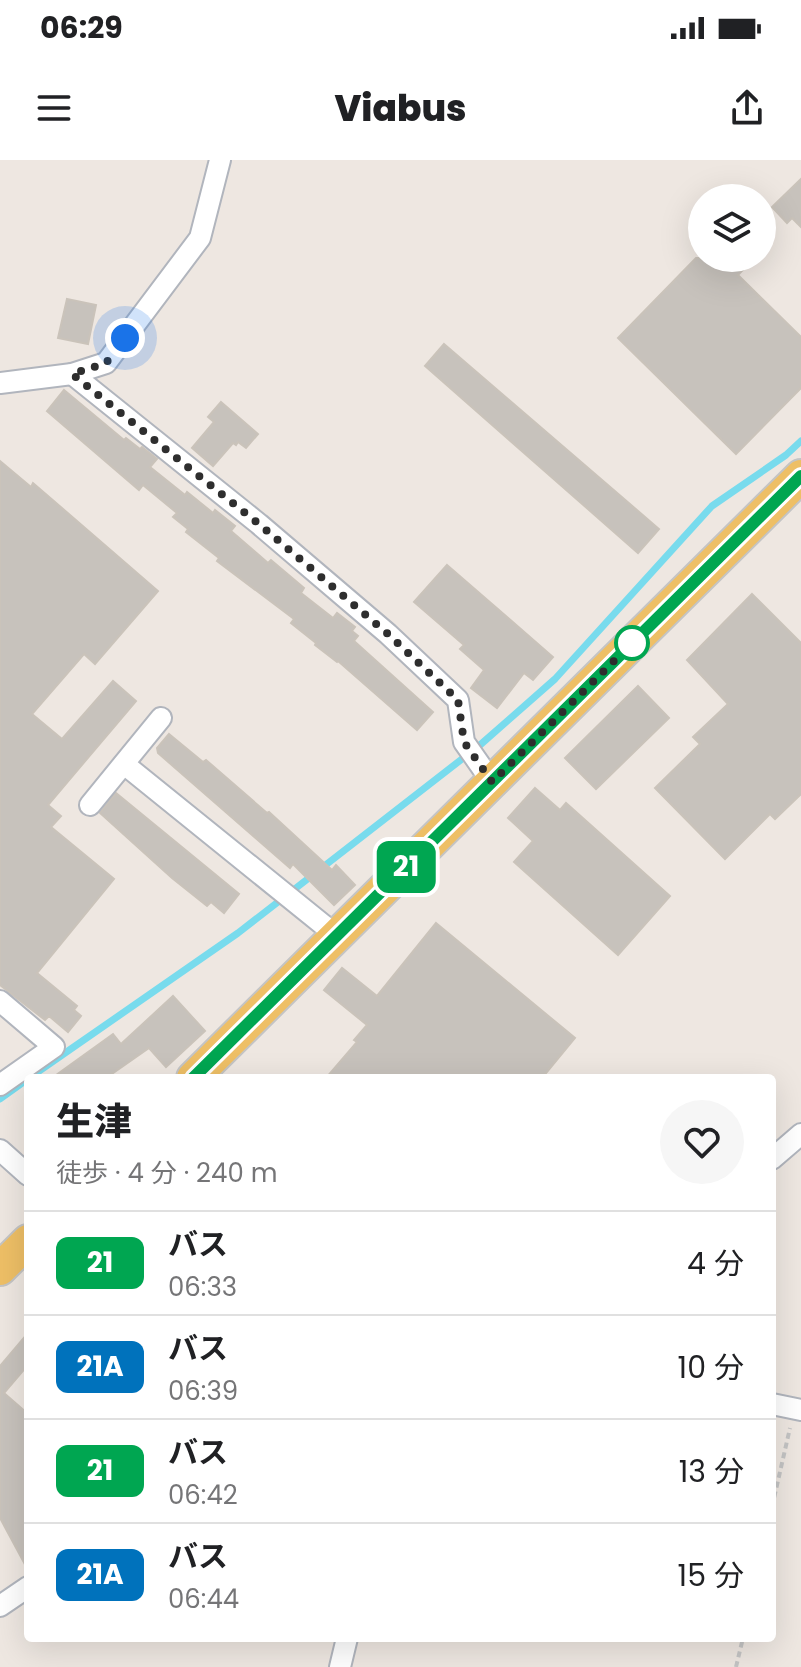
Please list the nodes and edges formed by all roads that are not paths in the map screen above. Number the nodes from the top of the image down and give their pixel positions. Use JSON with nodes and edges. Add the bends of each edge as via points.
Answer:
{"nodes":[{"id":1,"x":220,"y":160,"type":"edge"},
{"id":2,"x":72,"y":374,"type":"junction"},
{"id":3,"x":0,"y":383,"type":"edge"},
{"id":4,"x":801,"y":476,"type":"edge"},
{"id":5,"x":161,"y":718,"type":"dead end"},
{"id":6,"x":124,"y":764,"type":"junction"},
{"id":7,"x":492,"y":782,"type":"junction"},
{"id":8,"x":90,"y":805,"type":"dead end"},
{"id":9,"x":337,"y":936,"type":"junction"},
{"id":10,"x":0,"y":1001,"type":"edge"},
{"id":11,"x":197,"y":1074,"type":"edge"},
{"id":12,"x":0,"y":1085,"type":"edge"},
{"id":13,"x":801,"y":1134,"type":"edge"},
{"id":14,"x":0,"y":1150,"type":"edge"},
{"id":15,"x":776,"y":1156,"type":"edge"},
{"id":16,"x":24,"y":1171,"type":"edge"},
{"id":17,"x":24,"y":1245,"type":"edge"},
{"id":18,"x":0,"y":1269,"type":"edge"},
{"id":19,"x":776,"y":1405,"type":"edge"},
{"id":20,"x":798,"y":1409,"type":"edge"},
{"id":21,"x":24,"y":1590,"type":"edge"},
{"id":22,"x":0,"y":1606,"type":"edge"},
{"id":23,"x":346,"y":1642,"type":"edge"},
{"id":24,"x":340,"y":1667,"type":"edge"}],
"edges":[{"from":1,"to":2,"type":"street","via":[[200,238],[106,363]]},
{"from":2,"to":3,"type":"street"},
{"from":2,"to":7,"type":"street","via":[[259,524],[458,700],[464,742]]},
{"from":4,"to":7,"type":"main road"},
{"from":5,"to":6,"type":"street"},
{"from":6,"to":8,"type":"street"},
{"from":6,"to":9,"type":"street"},
{"from":7,"to":9,"type":"main road"},
{"from":9,"to":11,"type":"main road"},
{"from":10,"to":12,"type":"street","via":[[54,1047]]},
{"from":13,"to":15,"type":"street"},
{"from":14,"to":16,"type":"street"},
{"from":17,"to":18,"type":"main road"},
{"from":19,"to":20,"type":"street"},
{"from":21,"to":22,"type":"street"},
{"from":23,"to":24,"type":"street"}]}
